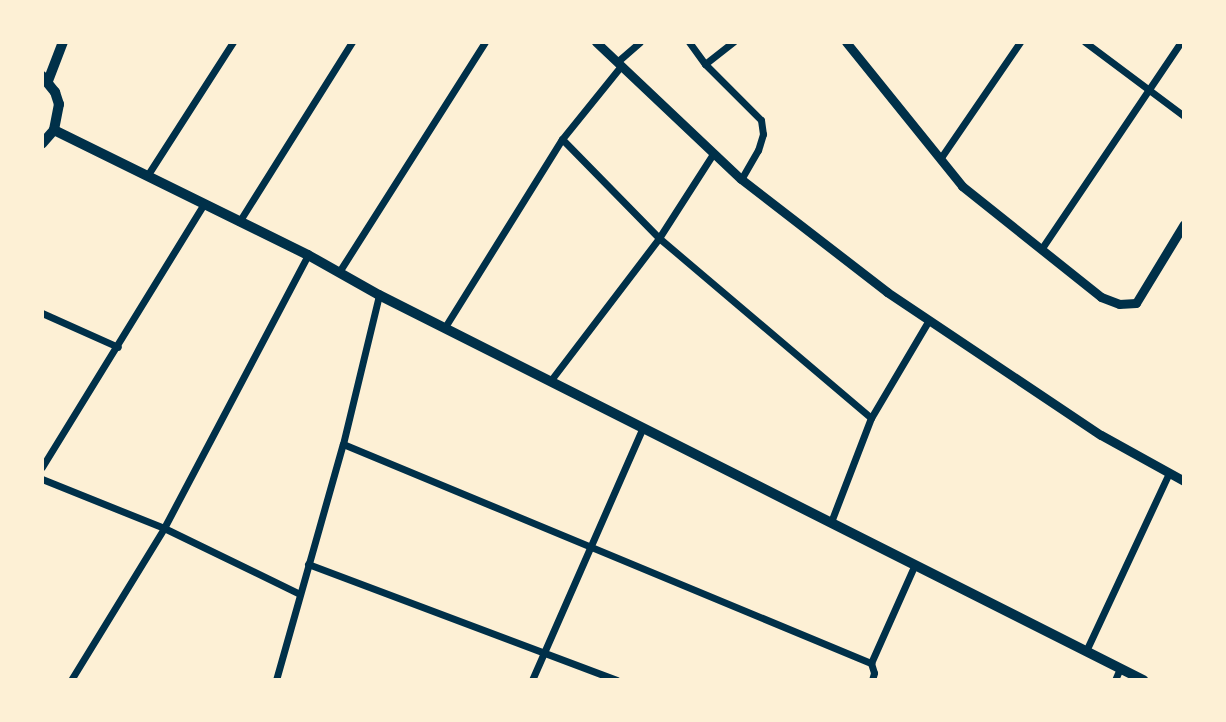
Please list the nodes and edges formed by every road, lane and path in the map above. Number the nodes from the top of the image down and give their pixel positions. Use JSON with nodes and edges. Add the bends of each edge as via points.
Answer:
{"nodes":[{"id":1,"x":63,"y":42,"type":"edge"},
{"id":2,"x":233,"y":42,"type":"edge"},
{"id":3,"x":352,"y":42,"type":"edge"},
{"id":4,"x":485,"y":42,"type":"edge"},
{"id":5,"x":596,"y":42,"type":"edge"},
{"id":6,"x":640,"y":42,"type":"edge"},
{"id":7,"x":689,"y":42,"type":"edge"},
{"id":8,"x":733,"y":42,"type":"edge"},
{"id":9,"x":846,"y":42,"type":"edge"},
{"id":10,"x":1020,"y":42,"type":"edge"},
{"id":11,"x":1085,"y":42,"type":"edge"},
{"id":12,"x":1181,"y":42,"type":"edge"},
{"id":13,"x":619,"y":64,"type":"junction"},
{"id":14,"x":705,"y":64,"type":"junction"},
{"id":15,"x":45,"y":78,"type":"edge"},
{"id":16,"x":1150,"y":90,"type":"junction"},
{"id":17,"x":1184,"y":116,"type":"edge"},
{"id":18,"x":54,"y":130,"type":"junction"},
{"id":19,"x":562,"y":139,"type":"junction"},
{"id":20,"x":42,"y":144,"type":"edge"},
{"id":21,"x":713,"y":154,"type":"junction"},
{"id":22,"x":940,"y":159,"type":"junction"},
{"id":23,"x":147,"y":176,"type":"junction"},
{"id":24,"x":741,"y":179,"type":"junction"},
{"id":25,"x":204,"y":204,"type":"junction"},
{"id":26,"x":239,"y":222,"type":"junction"},
{"id":27,"x":1184,"y":225,"type":"edge"},
{"id":28,"x":659,"y":238,"type":"junction"},
{"id":29,"x":1042,"y":248,"type":"junction"},
{"id":30,"x":308,"y":255,"type":"junction"},
{"id":31,"x":339,"y":272,"type":"junction"},
{"id":32,"x":379,"y":295,"type":"junction"},
{"id":33,"x":42,"y":313,"type":"edge"},
{"id":34,"x":929,"y":320,"type":"junction"},
{"id":35,"x":445,"y":327,"type":"junction"},
{"id":36,"x":118,"y":347,"type":"junction"},
{"id":37,"x":551,"y":380,"type":"junction"},
{"id":38,"x":871,"y":418,"type":"junction"},
{"id":39,"x":643,"y":427,"type":"junction"},
{"id":40,"x":343,"y":444,"type":"junction"},
{"id":41,"x":42,"y":467,"type":"edge"},
{"id":42,"x":1169,"y":473,"type":"junction"},
{"id":43,"x":42,"y":479,"type":"edge"},
{"id":44,"x":1184,"y":481,"type":"edge"},
{"id":45,"x":831,"y":522,"type":"junction"},
{"id":46,"x":164,"y":528,"type":"junction"},
{"id":47,"x":591,"y":547,"type":"junction"},
{"id":48,"x":308,"y":564,"type":"junction"},
{"id":49,"x":915,"y":564,"type":"junction"},
{"id":50,"x":298,"y":593,"type":"junction"},
{"id":51,"x":1086,"y":651,"type":"junction"},
{"id":52,"x":544,"y":653,"type":"junction"},
{"id":53,"x":871,"y":663,"type":"junction"},
{"id":54,"x":1120,"y":668,"type":"junction"},
{"id":55,"x":71,"y":680,"type":"edge"},
{"id":56,"x":276,"y":680,"type":"edge"},
{"id":57,"x":532,"y":680,"type":"edge"},
{"id":58,"x":617,"y":680,"type":"edge"},
{"id":59,"x":872,"y":680,"type":"edge"},
{"id":60,"x":1115,"y":680,"type":"edge"},
{"id":61,"x":1143,"y":680,"type":"edge"}],
"edges":[{"from":1,"to":15,"type":"main road"},
{"from":2,"to":23,"type":"street"},
{"from":3,"to":26,"type":"street"},
{"from":4,"to":31,"type":"street"},
{"from":5,"to":13,"type":"street"},
{"from":6,"to":13,"type":"street"},
{"from":7,"to":14,"type":"street"},
{"from":8,"to":14,"type":"street"},
{"from":9,"to":22,"type":"street"},
{"from":10,"to":22,"type":"street"},
{"from":11,"to":16,"type":"street"},
{"from":12,"to":16,"type":"street"},
{"from":13,"to":19,"type":"street"},
{"from":13,"to":21,"type":"street"},
{"from":14,"to":24,"type":"street","via":[[761,120],[758,150]]},
{"from":15,"to":18,"type":"main road","via":[[59,104]]},
{"from":16,"to":17,"type":"street"},
{"from":16,"to":29,"type":"street"},
{"from":18,"to":20,"type":"main road"},
{"from":18,"to":23,"type":"main road"},
{"from":19,"to":28,"type":"street"},
{"from":19,"to":35,"type":"street"},
{"from":21,"to":24,"type":"street"},
{"from":21,"to":28,"type":"street"},
{"from":22,"to":29,"type":"street","via":[[962,186]]},
{"from":23,"to":25,"type":"main road"},
{"from":24,"to":34,"type":"street"},
{"from":25,"to":26,"type":"main road"},
{"from":25,"to":36,"type":"street"},
{"from":26,"to":30,"type":"main road"},
{"from":27,"to":29,"type":"street","via":[[1136,303],[1119,304],[1101,297]]},
{"from":28,"to":37,"type":"street"},
{"from":28,"to":38,"type":"street"},
{"from":30,"to":31,"type":"main road"},
{"from":30,"to":46,"type":"street"},
{"from":31,"to":32,"type":"main road"},
{"from":32,"to":35,"type":"main road"},
{"from":32,"to":40,"type":"street"},
{"from":33,"to":36,"type":"street"},
{"from":34,"to":38,"type":"street"},
{"from":34,"to":42,"type":"street","via":[[1101,435]]},
{"from":35,"to":37,"type":"main road"},
{"from":36,"to":41,"type":"street"},
{"from":37,"to":39,"type":"main road"},
{"from":38,"to":45,"type":"street"},
{"from":39,"to":45,"type":"main road"},
{"from":39,"to":47,"type":"street"},
{"from":40,"to":47,"type":"street"},
{"from":40,"to":48,"type":"street"},
{"from":42,"to":44,"type":"street"},
{"from":42,"to":51,"type":"street"},
{"from":43,"to":46,"type":"street"},
{"from":45,"to":49,"type":"main road"},
{"from":46,"to":50,"type":"street"},
{"from":46,"to":55,"type":"street"},
{"from":47,"to":52,"type":"street"},
{"from":47,"to":53,"type":"street"},
{"from":48,"to":50,"type":"street"},
{"from":48,"to":52,"type":"street"},
{"from":49,"to":51,"type":"main road"},
{"from":49,"to":53,"type":"street"},
{"from":50,"to":56,"type":"street"},
{"from":51,"to":54,"type":"main road"},
{"from":52,"to":57,"type":"street"},
{"from":52,"to":58,"type":"street"},
{"from":53,"to":59,"type":"street"},
{"from":54,"to":60,"type":"street"},
{"from":54,"to":61,"type":"main road"}]}
